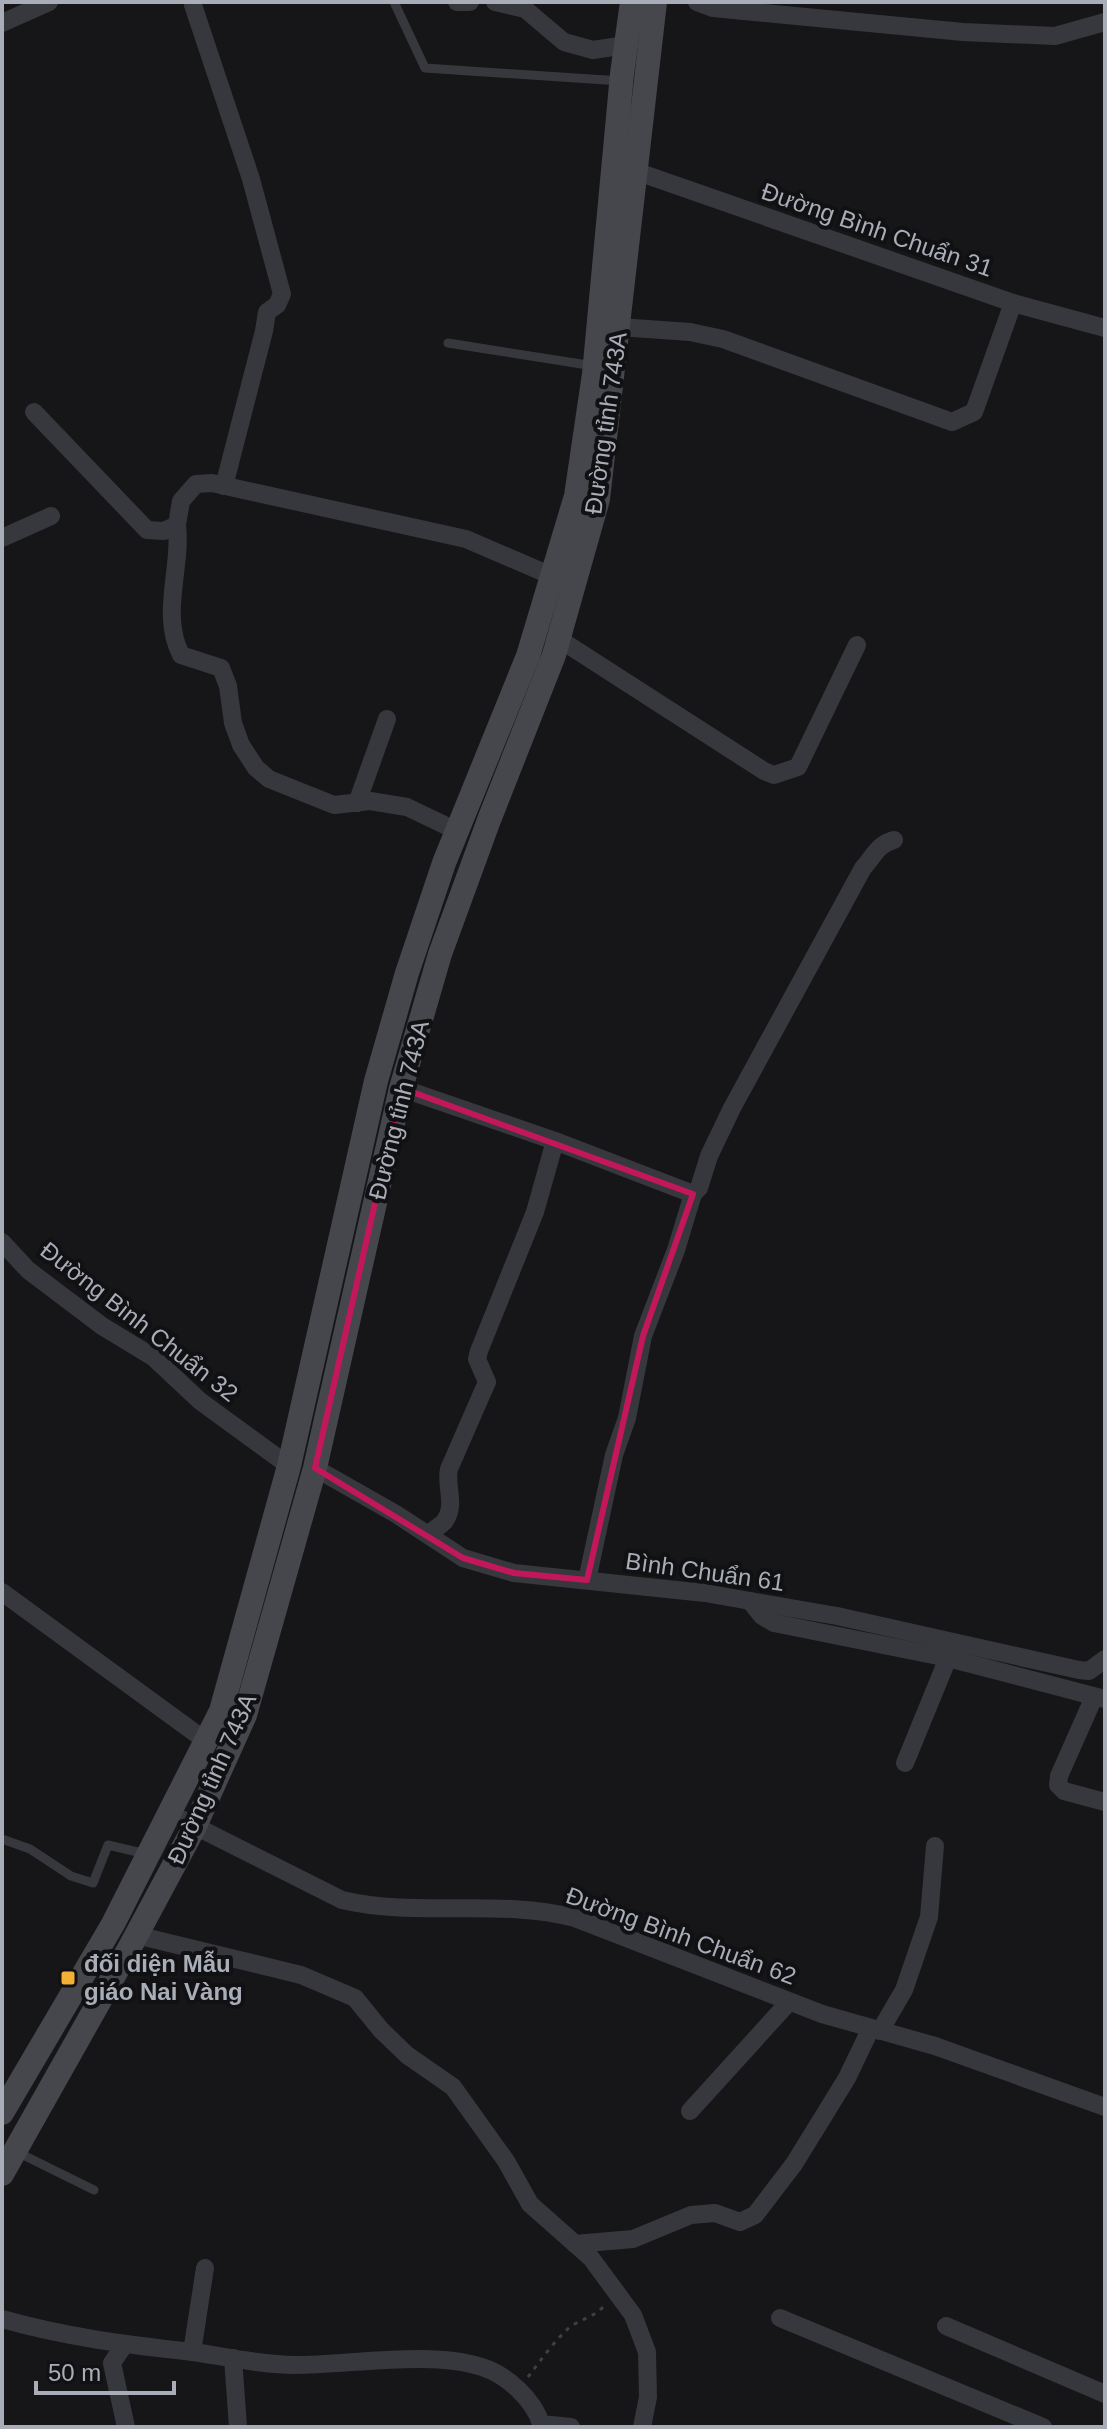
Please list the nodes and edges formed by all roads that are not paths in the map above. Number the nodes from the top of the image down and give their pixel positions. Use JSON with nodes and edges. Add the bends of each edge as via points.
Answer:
{"nodes":[{"id":1,"x":49,"y":2,"type":"edge"},
{"id":2,"x":394,"y":2,"type":"edge"},
{"id":3,"x":457,"y":2,"type":"edge"},
{"id":4,"x":470,"y":2,"type":"edge"},
{"id":5,"x":495,"y":2,"type":"edge"},
{"id":6,"x":632,"y":2,"type":"edge"},
{"id":7,"x":655,"y":2,"type":"edge"},
{"id":8,"x":697,"y":2,"type":"edge"},
{"id":9,"x":193,"y":5,"type":"dead end"},
{"id":10,"x":1105,"y":22,"type":"edge"},
{"id":11,"x":2,"y":23,"type":"edge"},
{"id":12,"x":626,"y":45,"type":"junction"},
{"id":13,"x":621,"y":81,"type":"junction"},
{"id":14,"x":635,"y":171,"type":"junction"},
{"id":15,"x":1013,"y":303,"type":"junction"},
{"id":16,"x":619,"y":327,"type":"junction"},
{"id":17,"x":1105,"y":328,"type":"edge"},
{"id":18,"x":448,"y":343,"type":"dead end"},
{"id":19,"x":594,"y":366,"type":"junction"},
{"id":20,"x":34,"y":412,"type":"dead end"},
{"id":21,"x":224,"y":486,"type":"junction"},
{"id":22,"x":51,"y":516,"type":"dead end"},
{"id":23,"x":177,"y":525,"type":"junction"},
{"id":24,"x":2,"y":538,"type":"edge"},
{"id":25,"x":552,"y":576,"type":"junction"},
{"id":26,"x":559,"y":639,"type":"junction"},
{"id":27,"x":857,"y":645,"type":"dead end"},
{"id":28,"x":387,"y":719,"type":"dead end"},
{"id":29,"x":357,"y":803,"type":"junction"},
{"id":30,"x":457,"y":831,"type":"junction"},
{"id":31,"x":894,"y":840,"type":"dead end"},
{"id":32,"x":401,"y":1088,"type":"junction"},
{"id":33,"x":555,"y":1141,"type":"junction"},
{"id":34,"x":693,"y":1194,"type":"junction"},
{"id":35,"x":2,"y":1242,"type":"edge"},
{"id":36,"x":289,"y":1466,"type":"junction"},
{"id":37,"x":315,"y":1468,"type":"junction"},
{"id":38,"x":429,"y":1535,"type":"junction"},
{"id":39,"x":587,"y":1580,"type":"junction"},
{"id":40,"x":2,"y":1592,"type":"edge"},
{"id":41,"x":750,"y":1601,"type":"junction"},
{"id":42,"x":948,"y":1658,"type":"junction"},
{"id":43,"x":1105,"y":1659,"type":"edge"},
{"id":44,"x":1100,"y":1698,"type":"edge"},
{"id":45,"x":206,"y":1741,"type":"junction"},
{"id":46,"x":905,"y":1763,"type":"dead end"},
{"id":47,"x":1105,"y":1802,"type":"edge"},
{"id":48,"x":171,"y":1814,"type":"junction"},
{"id":49,"x":195,"y":1826,"type":"junction"},
{"id":50,"x":2,"y":1839,"type":"edge"},
{"id":51,"x":935,"y":1846,"type":"dead end"},
{"id":52,"x":149,"y":1855,"type":"junction"},
{"id":53,"x":136,"y":1935,"type":"junction"},
{"id":54,"x":789,"y":2002,"type":"junction"},
{"id":55,"x":876,"y":2029,"type":"junction"},
{"id":56,"x":1105,"y":2107,"type":"edge"},
{"id":57,"x":690,"y":2111,"type":"dead end"},
{"id":58,"x":2,"y":2113,"type":"edge"},
{"id":59,"x":15,"y":2151,"type":"junction"},
{"id":60,"x":2,"y":2174,"type":"edge"},
{"id":61,"x":94,"y":2190,"type":"dead end"},
{"id":62,"x":575,"y":2244,"type":"junction"},
{"id":63,"x":205,"y":2268,"type":"dead end"},
{"id":64,"x":780,"y":2318,"type":"dead end"},
{"id":65,"x":2,"y":2319,"type":"edge"},
{"id":66,"x":946,"y":2326,"type":"dead end"},
{"id":67,"x":125,"y":2344,"type":"junction"},
{"id":68,"x":192,"y":2352,"type":"junction"},
{"id":69,"x":233,"y":2358,"type":"junction"},
{"id":70,"x":1105,"y":2394,"type":"edge"},
{"id":71,"x":540,"y":2426,"type":"edge"},
{"id":72,"x":126,"y":2427,"type":"edge"},
{"id":73,"x":238,"y":2427,"type":"edge"},
{"id":74,"x":571,"y":2427,"type":"edge"},
{"id":75,"x":642,"y":2427,"type":"edge"},
{"id":76,"x":1043,"y":2427,"type":"edge"}],
"edges":[{"from":1,"to":11,"type":"street"},
{"from":2,"to":13,"type":"lane","via":[[425,68]]},
{"from":3,"to":4,"type":"street"},
{"from":5,"to":12,"type":"street","via":[[525,9],[564,42],[593,50]]},
{"from":6,"to":12,"type":"main road","name":"Đường tỉnh 743A"},
{"from":7,"to":14,"type":"main road","name":"Đường tỉnh 743A"},
{"from":8,"to":10,"type":"street","via":[[713,8],[963,32],[1055,36]]},
{"from":9,"to":21,"type":"street","via":[[251,179],[282,294],[267,312]]},
{"from":12,"to":13,"type":"main road","name":"Đường tỉnh 743A"},
{"from":13,"to":19,"type":"main road","name":"Đường tỉnh 743A"},
{"from":14,"to":15,"type":"street","name":"Đường Bình Chuẩn 31"},
{"from":14,"to":16,"type":"main road","name":"Đường tỉnh 743A"},
{"from":15,"to":16,"type":"street","via":[[974,412],[952,422],[723,339]]},
{"from":15,"to":17,"type":"street","name":"Đường Bình Chuẩn 31"},
{"from":16,"to":26,"type":"main road","name":"Đường tỉnh 743A","via":[[598,499]]},
{"from":18,"to":19,"type":"lane"},
{"from":19,"to":25,"type":"main road","name":"Đường tỉnh 743A","via":[[576,496]]},
{"from":20,"to":23,"type":"street","via":[[147,530]]},
{"from":21,"to":23,"type":"street","via":[[196,484],[181,501]]},
{"from":21,"to":25,"type":"street","via":[[466,539]]},
{"from":22,"to":24,"type":"street"},
{"from":23,"to":29,"type":"street","via":[[172,615],[181,655],[221,668],[241,745],[269,779],[334,805]]},
{"from":25,"to":30,"type":"main road","name":"Đường tỉnh 743A","via":[[528,656]]},
{"from":26,"to":27,"type":"street","via":[[774,775],[798,767]]},
{"from":26,"to":32,"type":"main road","name":"Đường tỉnh 743A","via":[[440,954]]},
{"from":28,"to":29,"type":"street"},
{"from":29,"to":30,"type":"street","via":[[407,807]]},
{"from":30,"to":36,"type":"main road","name":"Đường tỉnh 743A","via":[[376,1081]]},
{"from":31,"to":34,"type":"street","via":[[876,849],[863,868],[732,1108]]},
{"from":32,"to":33,"type":"street"},
{"from":32,"to":37,"type":"main road","name":"Đường tỉnh 743A"},
{"from":33,"to":34,"type":"street"},
{"from":33,"to":38,"type":"street","via":[[535,1212],[479,1351],[487,1382],[449,1469],[452,1503],[443,1523]]},
{"from":34,"to":39,"type":"street","via":[[643,1336]]},
{"from":35,"to":36,"type":"street","name":"Đường Bình Chuẩn 32","via":[[28,1270],[153,1357],[200,1401]]},
{"from":36,"to":45,"type":"main road","name":"Đường tỉnh 743A","via":[[221,1711]]},
{"from":37,"to":38,"type":"street","name":"Bình Chuẩn 61"},
{"from":37,"to":49,"type":"main road","name":"Đường tỉnh 743A","via":[[245,1715]]},
{"from":38,"to":39,"type":"street","name":"Bình Chuẩn 61","via":[[475,1562],[514,1573]]},
{"from":39,"to":41,"type":"street","name":"Bình Chuẩn 61"},
{"from":40,"to":45,"type":"street"},
{"from":41,"to":42,"type":"street","via":[[774,1623]]},
{"from":41,"to":43,"type":"street","name":"Bình Chuẩn 61","via":[[1079,1670],[1089,1671]]},
{"from":42,"to":44,"type":"street"},
{"from":42,"to":46,"type":"street"},
{"from":44,"to":47,"type":"street","via":[[1058,1785]]},
{"from":45,"to":48,"type":"main road","name":"Đường tỉnh 743A"},
{"from":48,"to":49,"type":"street","name":"Đường Bình Chuẩn 62"},
{"from":48,"to":52,"type":"main road","name":"Đường tỉnh 743A"},
{"from":49,"to":53,"type":"main road","name":"Đường tỉnh 743A"},
{"from":49,"to":54,"type":"street","name":"Đường Bình Chuẩn 62","via":[[342,1900],[400,1908],[553,1912]]},
{"from":50,"to":52,"type":"lane","via":[[93,1883],[108,1845]]},
{"from":51,"to":55,"type":"street","via":[[929,1917],[904,1990]]},
{"from":52,"to":58,"type":"main road","name":"Đường tỉnh 743A"},
{"from":53,"to":59,"type":"main road","name":"Đường tỉnh 743A"},
{"from":53,"to":62,"type":"street","via":[[301,1975],[355,1998],[407,2055],[453,2087],[530,2204]]},
{"from":54,"to":55,"type":"street","name":"Đường Bình Chuẩn 62"},
{"from":54,"to":57,"type":"street"},
{"from":55,"to":56,"type":"street","name":"Đường Bình Chuẩn 62"},
{"from":55,"to":62,"type":"street","via":[[794,2164],[755,2215],[740,2222],[715,2213],[691,2215],[633,2239]]},
{"from":59,"to":60,"type":"main road","name":"Đường tỉnh 743A"},
{"from":59,"to":61,"type":"lane"},
{"from":62,"to":75,"type":"street","via":[[633,2315],[647,2352]]},
{"from":63,"to":68,"type":"street"},
{"from":64,"to":76,"type":"street"},
{"from":65,"to":67,"type":"street"},
{"from":66,"to":70,"type":"street"},
{"from":67,"to":68,"type":"street"},
{"from":67,"to":72,"type":"street","via":[[112,2363]]},
{"from":68,"to":69,"type":"street"},
{"from":69,"to":71,"type":"street","via":[[292,2365],[459,2361],[486,2368],[519,2390],[537,2410]]},
{"from":69,"to":73,"type":"street"},
{"from":71,"to":74,"type":"street"}]}
